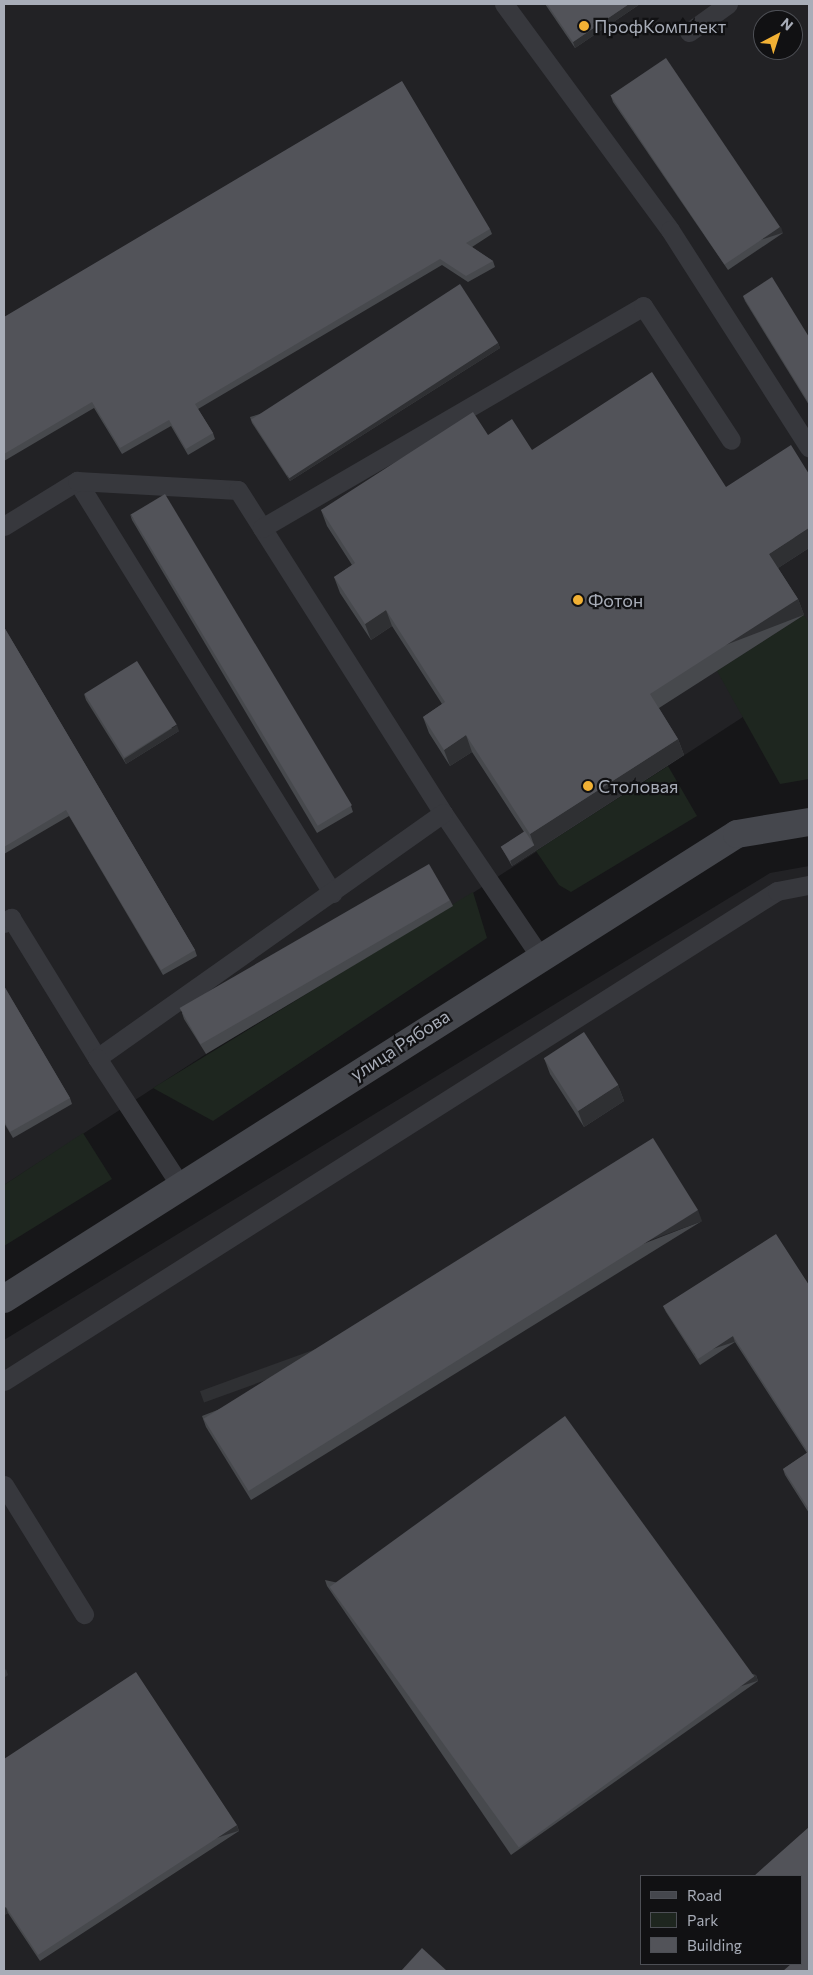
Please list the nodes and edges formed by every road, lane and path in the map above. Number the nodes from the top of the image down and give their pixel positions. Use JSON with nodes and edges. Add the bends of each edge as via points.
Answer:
{"nodes":[{"id":1,"x":504,"y":4,"type":"edge"},
{"id":2,"x":728,"y":4,"type":"edge"},
{"id":3,"x":690,"y":32,"type":"dead end"},
{"id":4,"x":730,"y":440,"type":"dead end"},
{"id":5,"x":809,"y":447,"type":"edge"},
{"id":6,"x":77,"y":481,"type":"junction"},
{"id":7,"x":4,"y":526,"type":"edge"},
{"id":8,"x":262,"y":528,"type":"junction"},
{"id":9,"x":443,"y":813,"type":"junction"},
{"id":10,"x":809,"y":822,"type":"edge"},
{"id":11,"x":809,"y":885,"type":"edge"},
{"id":12,"x":332,"y":893,"type":"junction"},
{"id":13,"x":4,"y":923,"type":"edge"},
{"id":14,"x":539,"y":955,"type":"junction"},
{"id":15,"x":97,"y":1058,"type":"junction"},
{"id":16,"x":180,"y":1185,"type":"junction"},
{"id":17,"x":4,"y":1299,"type":"edge"},
{"id":18,"x":4,"y":1381,"type":"edge"},
{"id":19,"x":4,"y":1485,"type":"edge"},
{"id":20,"x":84,"y":1614,"type":"dead end"}],
"edges":[{"from":1,"to":5,"type":"lane","via":[[670,230]]},
{"from":2,"to":3,"type":"lane"},
{"from":4,"to":8,"type":"lane","via":[[643,306]]},
{"from":6,"to":7,"type":"lane"},
{"from":6,"to":8,"type":"lane","via":[[238,490]]},
{"from":6,"to":12,"type":"lane"},
{"from":8,"to":9,"type":"lane"},
{"from":9,"to":12,"type":"lane"},
{"from":9,"to":14,"type":"lane"},
{"from":10,"to":14,"type":"street","name":"улица Рябова","via":[[737,834]]},
{"from":11,"to":18,"type":"lane","via":[[777,891]]},
{"from":12,"to":15,"type":"lane"},
{"from":13,"to":15,"type":"lane","via":[[11,918]]},
{"from":14,"to":16,"type":"street","name":"улица Рябова"},
{"from":15,"to":16,"type":"lane"},
{"from":16,"to":17,"type":"street","name":"улица Рябова"},
{"from":19,"to":20,"type":"lane"}]}
